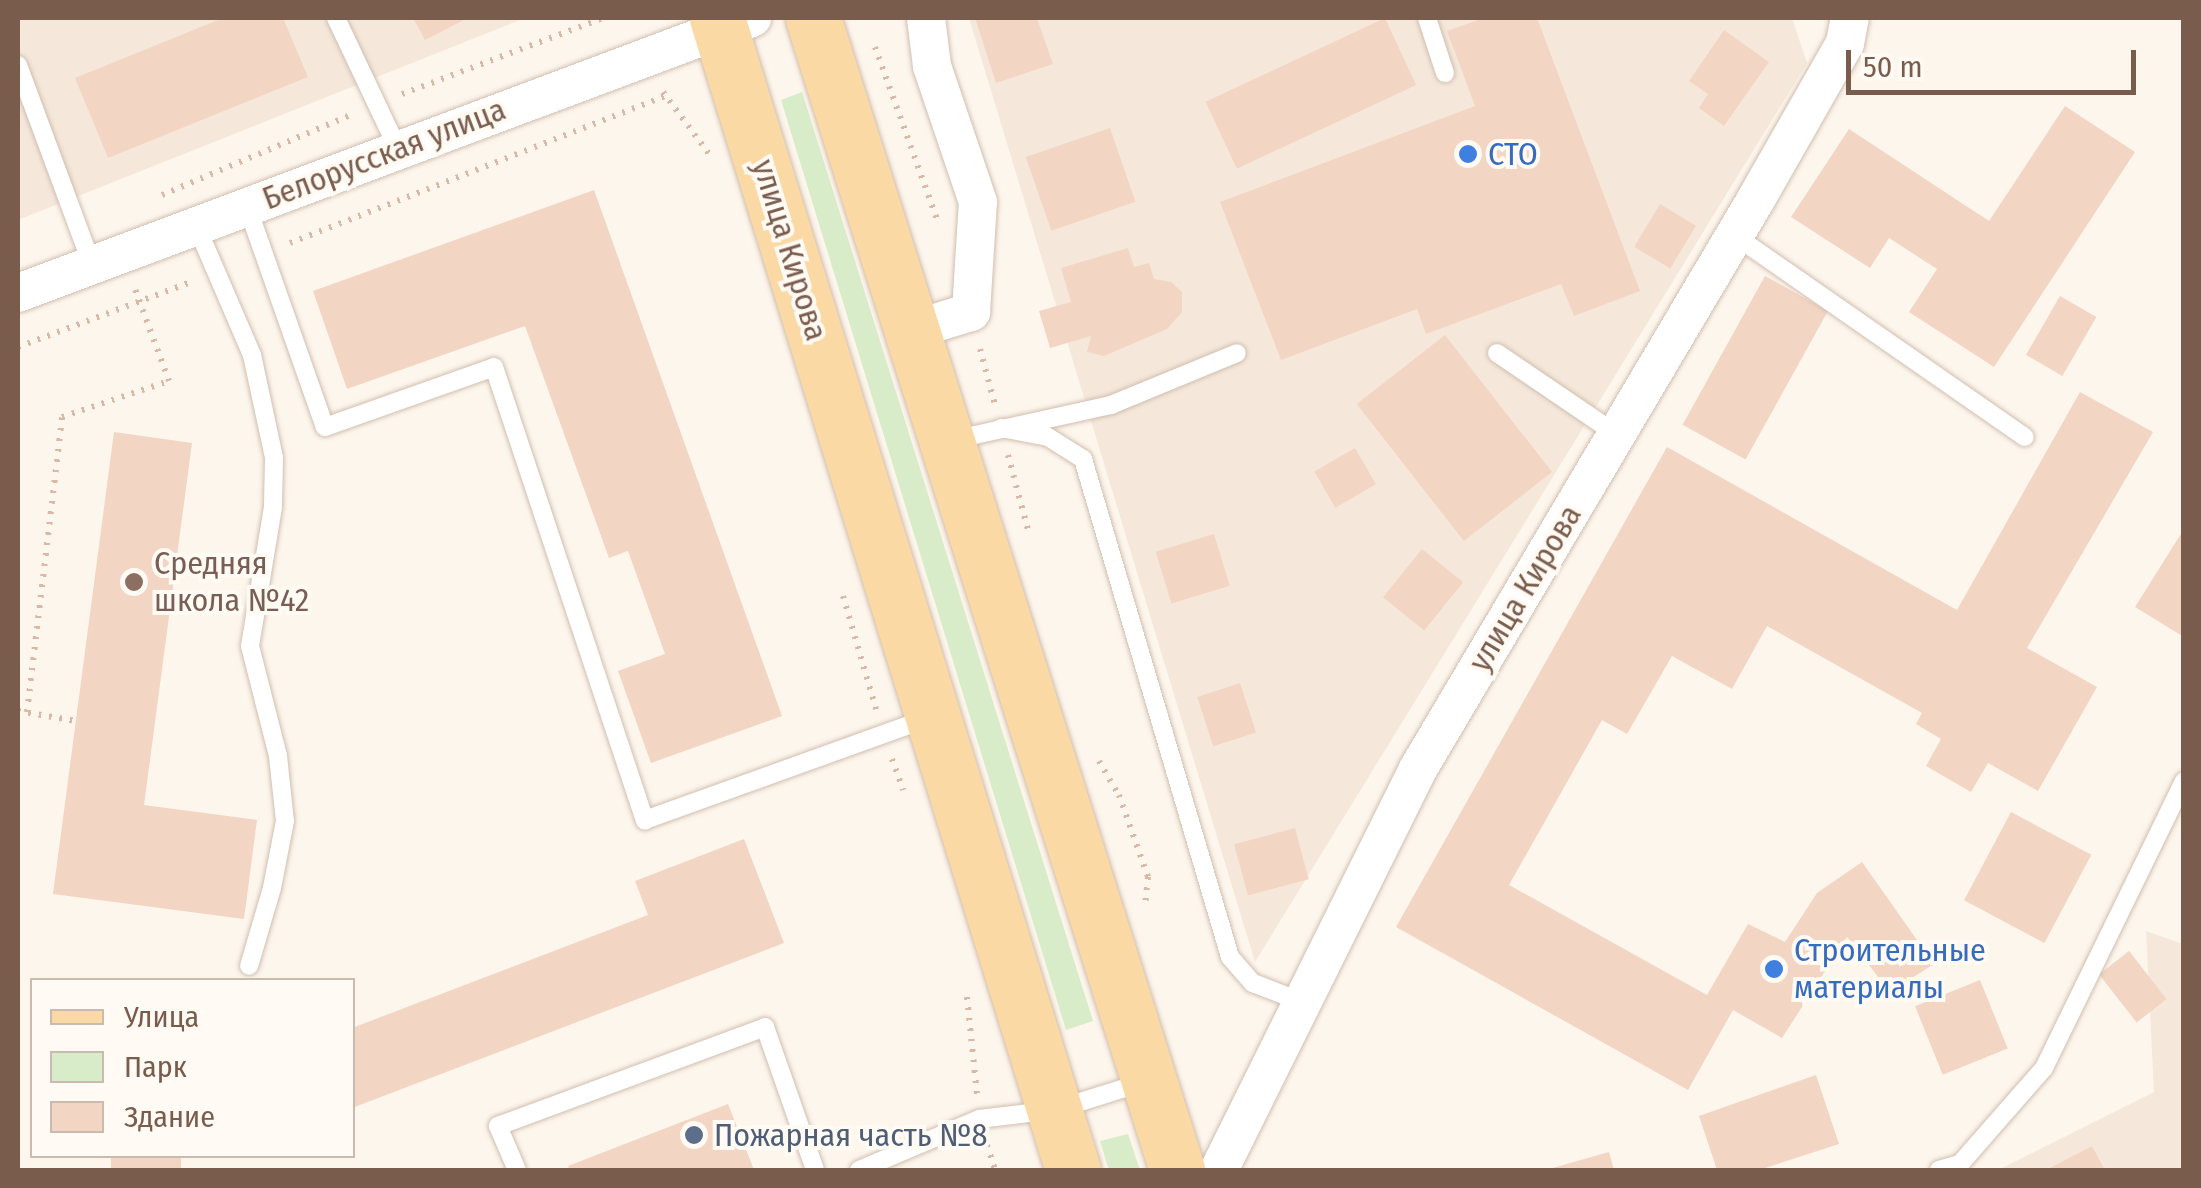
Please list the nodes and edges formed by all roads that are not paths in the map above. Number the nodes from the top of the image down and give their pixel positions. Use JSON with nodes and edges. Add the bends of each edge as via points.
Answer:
{"nodes":[{"id":1,"x":336,"y":18,"type":"edge"},
{"id":2,"x":813,"y":18,"type":"edge"},
{"id":3,"x":926,"y":18,"type":"edge"},
{"id":4,"x":1427,"y":18,"type":"edge"},
{"id":5,"x":1850,"y":18,"type":"edge"},
{"id":6,"x":730,"y":21,"type":"edge"},
{"id":7,"x":18,"y":66,"type":"edge"},
{"id":8,"x":1446,"y":74,"type":"dead end"},
{"id":9,"x":398,"y":149,"type":"junction"},
{"id":10,"x":246,"y":206,"type":"junction"},
{"id":11,"x":196,"y":225,"type":"junction"},
{"id":12,"x":1734,"y":234,"type":"junction"},
{"id":13,"x":106,"y":260,"type":"junction"},
{"id":14,"x":18,"y":293,"type":"edge"},
{"id":15,"x":912,"y":330,"type":"junction"},
{"id":16,"x":1237,"y":353,"type":"dead end"},
{"id":17,"x":1496,"y":353,"type":"dead end"},
{"id":18,"x":1001,"y":428,"type":"junction"},
{"id":19,"x":1616,"y":434,"type":"junction"},
{"id":20,"x":2026,"y":438,"type":"dead end"},
{"id":21,"x":946,"y":441,"type":"junction"},
{"id":22,"x":908,"y":724,"type":"junction"},
{"id":23,"x":2184,"y":781,"type":"edge"},
{"id":24,"x":249,"y":966,"type":"dead end"},
{"id":25,"x":1302,"y":1002,"type":"junction"},
{"id":26,"x":1149,"y":1081,"type":"junction"},
{"id":27,"x":1055,"y":1110,"type":"junction"},
{"id":28,"x":517,"y":1170,"type":"edge"},
{"id":29,"x":815,"y":1170,"type":"edge"},
{"id":30,"x":859,"y":1170,"type":"edge"},
{"id":31,"x":1073,"y":1170,"type":"edge"},
{"id":32,"x":1177,"y":1170,"type":"edge"},
{"id":33,"x":1219,"y":1170,"type":"edge"},
{"id":34,"x":1939,"y":1170,"type":"edge"}],
"edges":[{"from":1,"to":9,"type":"lane"},
{"from":2,"to":15,"type":"main road"},
{"from":3,"to":15,"type":"street","via":[[932,66],[978,202],[971,312]]},
{"from":4,"to":8,"type":"lane"},
{"from":5,"to":12,"type":"street","name":"улица Кирова","via":[[1845,43]]},
{"from":6,"to":9,"type":"street","name":"Белорусская улица"},
{"from":6,"to":22,"type":"main road","name":"улица Кирова"},
{"from":7,"to":13,"type":"lane"},
{"from":9,"to":10,"type":"street","name":"Белорусская улица"},
{"from":10,"to":11,"type":"street","name":"Белорусская улица"},
{"from":10,"to":22,"type":"lane","via":[[325,428],[494,367],[645,820]]},
{"from":11,"to":13,"type":"street","name":"Белорусская улица"},
{"from":11,"to":24,"type":"lane","via":[[252,356],[274,458],[273,508],[250,646],[278,756],[285,821]]},
{"from":12,"to":19,"type":"street","name":"улица Кирова"},
{"from":12,"to":20,"type":"lane"},
{"from":13,"to":14,"type":"street","name":"Белорусская улица"},
{"from":15,"to":21,"type":"main road"},
{"from":16,"to":18,"type":"lane","via":[[1112,405]]},
{"from":17,"to":19,"type":"lane"},
{"from":18,"to":21,"type":"lane"},
{"from":18,"to":25,"type":"lane","via":[[1048,437],[1083,458],[1230,957],[1253,982]]},
{"from":19,"to":25,"type":"street","name":"улица Кирова","via":[[1418,769]]},
{"from":21,"to":26,"type":"main road"},
{"from":22,"to":27,"type":"main road","name":"улица Кирова"},
{"from":23,"to":34,"type":"lane","via":[[2044,1068],[1960,1164]]},
{"from":25,"to":33,"type":"street","name":"улица Кирова"},
{"from":26,"to":27,"type":"lane"},
{"from":26,"to":32,"type":"main road"},
{"from":27,"to":30,"type":"lane","via":[[979,1119]]},
{"from":27,"to":31,"type":"main road","name":"улица Кирова"},
{"from":28,"to":29,"type":"lane","via":[[498,1126],[765,1027]]}]}
